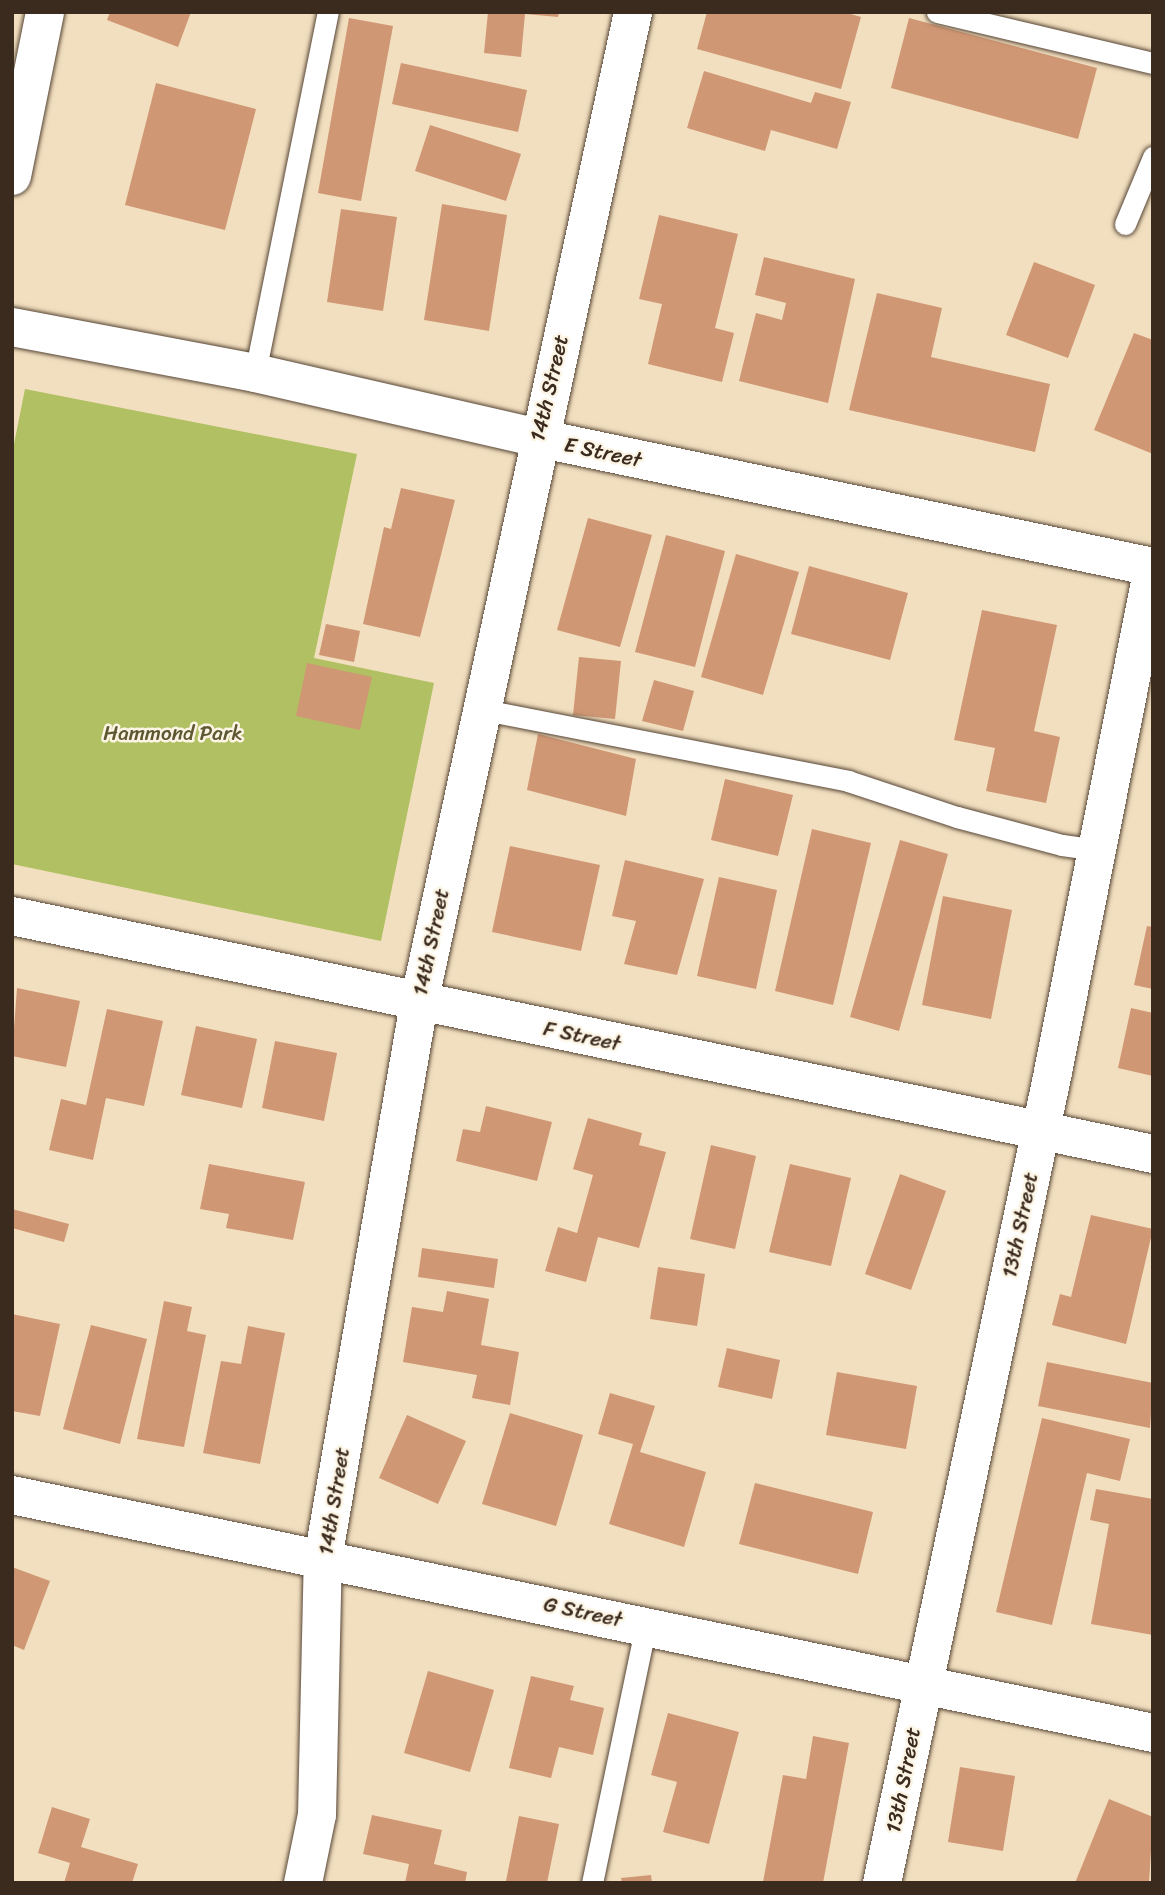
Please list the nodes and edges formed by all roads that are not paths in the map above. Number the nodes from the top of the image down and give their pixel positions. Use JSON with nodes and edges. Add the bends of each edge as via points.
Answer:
{"nodes":[{"id":1,"x":45,"y":12,"type":"edge"},
{"id":2,"x":328,"y":12,"type":"edge"},
{"id":3,"x":633,"y":12,"type":"edge"},
{"id":4,"x":937,"y":12,"type":"edge"},
{"id":5,"x":1153,"y":63,"type":"edge"},
{"id":6,"x":1153,"y":157,"type":"edge"},
{"id":7,"x":12,"y":176,"type":"edge"},
{"id":8,"x":1125,"y":224,"type":"dead end"},
{"id":9,"x":12,"y":327,"type":"edge"},
{"id":10,"x":255,"y":373,"type":"junction"},
{"id":11,"x":538,"y":439,"type":"junction"},
{"id":12,"x":1153,"y":567,"type":"edge"},
{"id":13,"x":479,"y":709,"type":"junction"},
{"id":14,"x":1096,"y":850,"type":"junction"},
{"id":15,"x":12,"y":916,"type":"edge"},
{"id":16,"x":419,"y":1003,"type":"junction"},
{"id":17,"x":1040,"y":1130,"type":"junction"},
{"id":18,"x":1153,"y":1154,"type":"edge"},
{"id":19,"x":12,"y":1495,"type":"edge"},
{"id":20,"x":323,"y":1559,"type":"junction"},
{"id":21,"x":646,"y":1625,"type":"junction"},
{"id":22,"x":923,"y":1685,"type":"junction"},
{"id":23,"x":1153,"y":1732,"type":"edge"},
{"id":24,"x":303,"y":1883,"type":"edge"},
{"id":25,"x":592,"y":1883,"type":"edge"},
{"id":26,"x":882,"y":1883,"type":"edge"}],
"edges":[{"from":1,"to":7,"type":"street"},
{"from":2,"to":10,"type":"lane"},
{"from":3,"to":11,"type":"street","name":"14th Street"},
{"from":4,"to":5,"type":"lane"},
{"from":6,"to":8,"type":"lane"},
{"from":9,"to":10,"type":"street","name":"E Street"},
{"from":10,"to":11,"type":"street","name":"E Street"},
{"from":11,"to":12,"type":"street","name":"E Street"},
{"from":11,"to":13,"type":"street","name":"14th Street"},
{"from":12,"to":14,"type":"street","name":"13th Street"},
{"from":13,"to":14,"type":"lane","via":[[848,781],[970,821]]},
{"from":13,"to":16,"type":"street","name":"14th Street"},
{"from":14,"to":17,"type":"street","name":"13th Street"},
{"from":15,"to":16,"type":"street","name":"F Street"},
{"from":16,"to":17,"type":"street","name":"F Street"},
{"from":16,"to":20,"type":"street","name":"14th Street"},
{"from":17,"to":18,"type":"street","name":"F Street"},
{"from":17,"to":22,"type":"street","name":"13th Street"},
{"from":19,"to":20,"type":"street","name":"G Street"},
{"from":20,"to":21,"type":"street","name":"G Street"},
{"from":20,"to":24,"type":"street","name":"14th Street","via":[[317,1815]]},
{"from":21,"to":22,"type":"street","name":"G Street"},
{"from":21,"to":25,"type":"lane"},
{"from":22,"to":23,"type":"street","name":"G Street"},
{"from":22,"to":26,"type":"street","name":"13th Street"}]}
